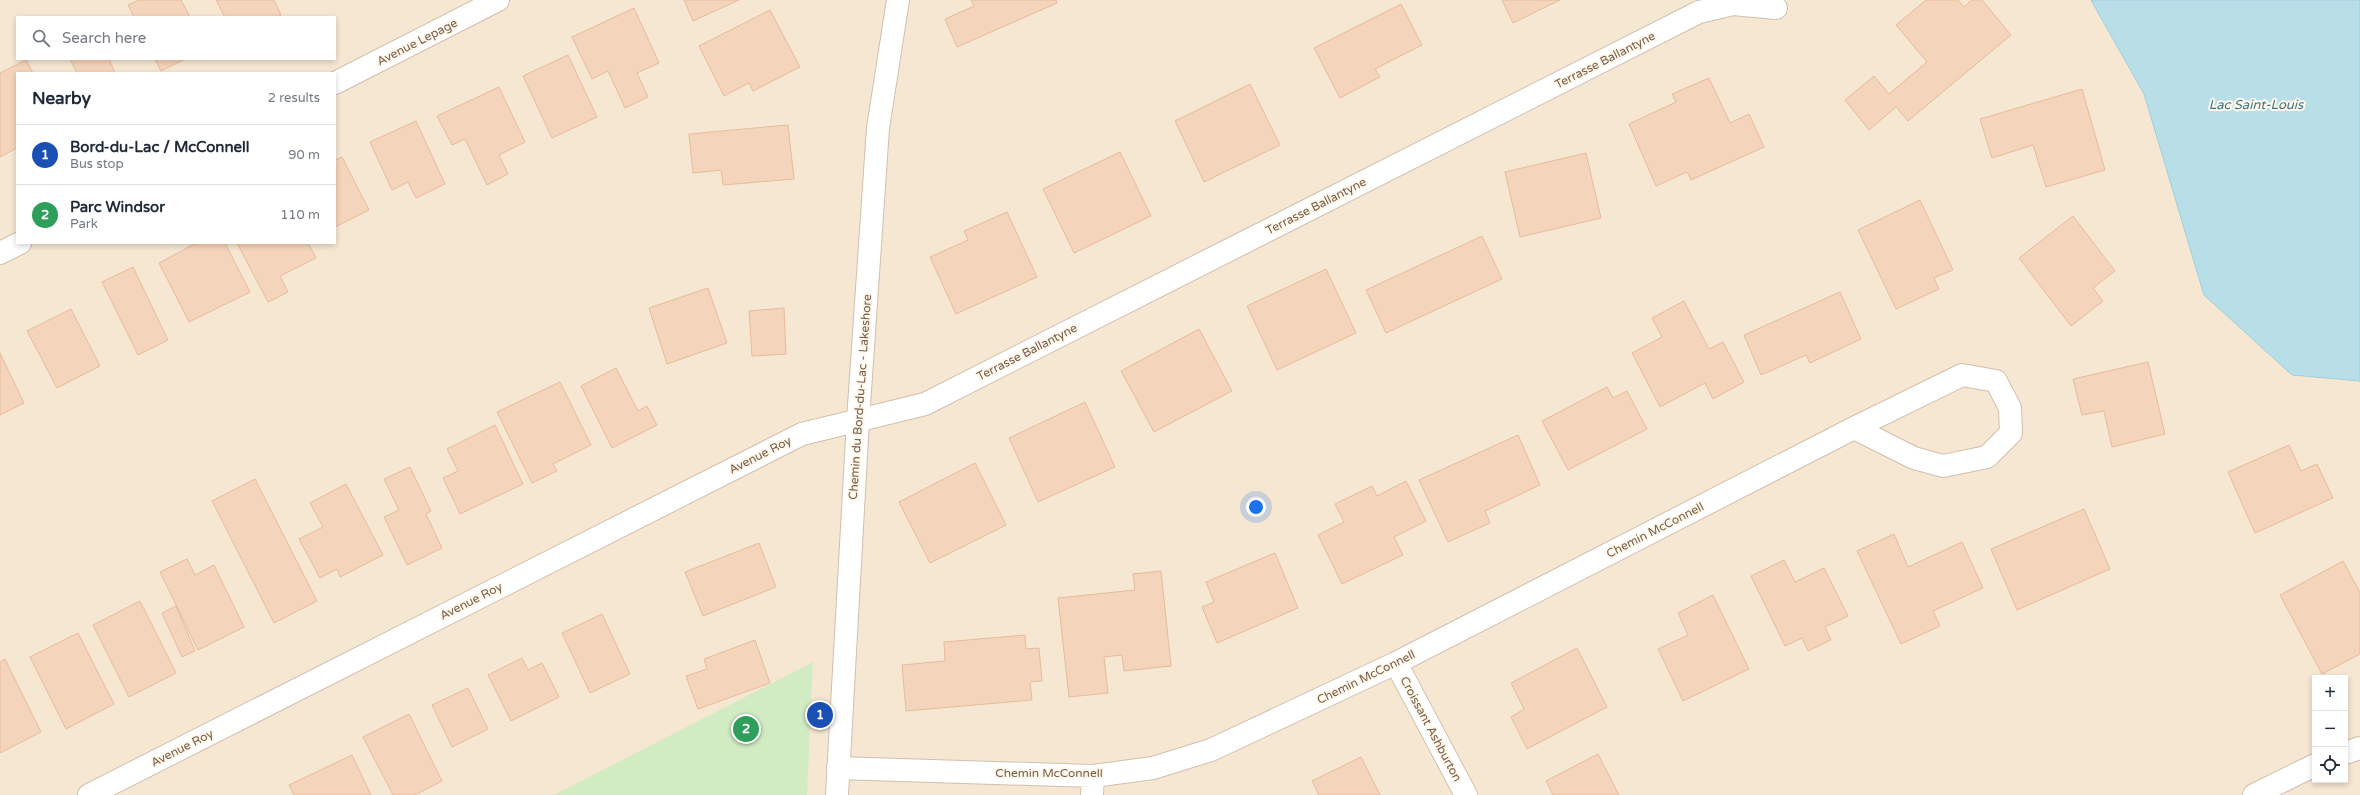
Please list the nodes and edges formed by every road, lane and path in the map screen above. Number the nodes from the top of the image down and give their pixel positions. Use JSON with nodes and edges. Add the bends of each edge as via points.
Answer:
{"nodes":[{"id":1,"x":498,"y":0,"type":"edge"},
{"id":2,"x":898,"y":0,"type":"edge"},
{"id":3,"x":1776,"y":8,"type":"dead end"},
{"id":4,"x":336,"y":82,"type":"edge"},
{"id":5,"x":18,"y":244,"type":"edge"},
{"id":6,"x":0,"y":253,"type":"edge"},
{"id":7,"x":858,"y":420,"type":"junction"},
{"id":8,"x":1854,"y":428,"type":"junction"},
{"id":9,"x":1396,"y":663,"type":"junction"},
{"id":10,"x":2360,"y":748,"type":"edge"},
{"id":11,"x":2348,"y":752,"type":"edge"},
{"id":12,"x":2312,"y":766,"type":"edge"},
{"id":13,"x":838,"y":768,"type":"junction"},
{"id":14,"x":1092,"y":786,"type":"edge"},
{"id":15,"x":89,"y":795,"type":"edge"},
{"id":16,"x":837,"y":795,"type":"edge"},
{"id":17,"x":1466,"y":795,"type":"edge"},
{"id":18,"x":2254,"y":795,"type":"edge"}],
"edges":[{"from":1,"to":4,"type":"street","name":"Avenue Lepage"},
{"from":2,"to":7,"type":"street","name":"Chemin du Bord-du-Lac - Lakeshore","via":[[878,128]]},
{"from":3,"to":7,"type":"street","name":"Terrasse Ballantyne","via":[[1733,4],[1699,12],[925,404]]},
{"from":5,"to":6,"type":"street"},
{"from":7,"to":13,"type":"street","name":"Chemin du Bord-du-Lac - Lakeshore"},
{"from":7,"to":15,"type":"street","name":"Avenue Roy","via":[[802,434]]},
{"from":8,"to":8,"type":"street","name":"Chemin McConnell","via":[[1914,458],[1943,466],[1987,457],[2011,433],[2010,408],[1996,381],[1962,375]]},
{"from":8,"to":9,"type":"street","name":"Chemin McConnell"},
{"from":9,"to":14,"type":"street","name":"Chemin McConnell","via":[[1211,750]]},
{"from":9,"to":17,"type":"street","name":"Croissant Ashburton"},
{"from":10,"to":11,"type":"street"},
{"from":12,"to":18,"type":"street"},
{"from":13,"to":14,"type":"street","name":"Chemin McConnell"},
{"from":13,"to":16,"type":"street","name":"Chemin du Bord-du-Lac - Lakeshore"}]}
